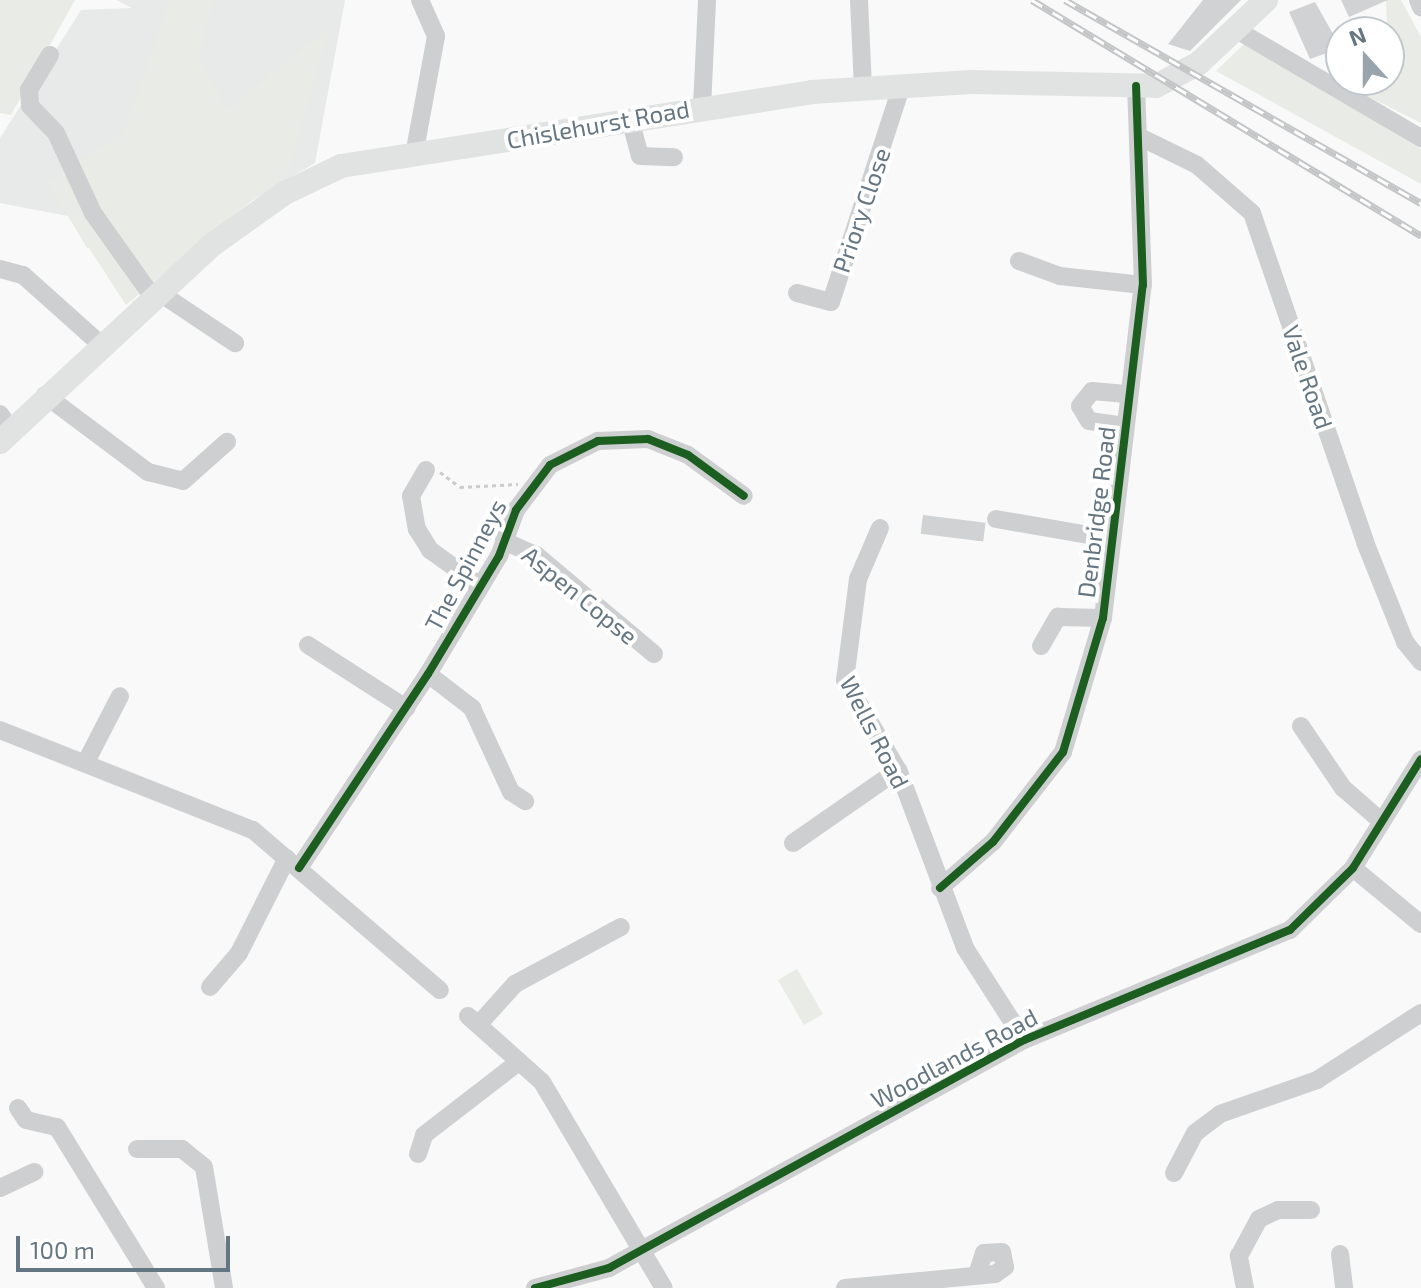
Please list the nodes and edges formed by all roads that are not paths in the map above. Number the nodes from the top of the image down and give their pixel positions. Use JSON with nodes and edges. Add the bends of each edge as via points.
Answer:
{"nodes":[{"id":1,"x":707,"y":0,"type":"edge"},
{"id":2,"x":859,"y":0,"type":"edge"},
{"id":3,"x":1266,"y":0,"type":"edge"},
{"id":4,"x":1418,"y":0,"type":"edge"},
{"id":5,"x":429,"y":5,"type":"edge"},
{"id":6,"x":1421,"y":7,"type":"edge"},
{"id":7,"x":1235,"y":29,"type":"junction"},
{"id":8,"x":50,"y":55,"type":"dead end"},
{"id":9,"x":902,"y":85,"type":"junction"},
{"id":10,"x":1136,"y":86,"type":"junction"},
{"id":11,"x":863,"y":88,"type":"junction"},
{"id":12,"x":702,"y":107,"type":"junction"},
{"id":13,"x":630,"y":119,"type":"junction"},
{"id":14,"x":1142,"y":138,"type":"junction"},
{"id":15,"x":1421,"y":138,"type":"edge"},
{"id":16,"x":414,"y":155,"type":"junction"},
{"id":17,"x":674,"y":157,"type":"dead end"},
{"id":18,"x":1019,"y":261,"type":"dead end"},
{"id":19,"x":0,"y":269,"type":"edge"},
{"id":20,"x":1143,"y":285,"type":"junction"},
{"id":21,"x":154,"y":293,"type":"junction"},
{"id":22,"x":797,"y":293,"type":"dead end"},
{"id":23,"x":99,"y":343,"type":"junction"},
{"id":24,"x":235,"y":343,"type":"dead end"},
{"id":25,"x":1129,"y":394,"type":"junction"},
{"id":26,"x":45,"y":395,"type":"junction"},
{"id":27,"x":1125,"y":426,"type":"junction"},
{"id":28,"x":4,"y":429,"type":"edge"},
{"id":29,"x":227,"y":442,"type":"dead end"},
{"id":30,"x":426,"y":470,"type":"road end"},
{"id":31,"x":744,"y":496,"type":"dead end"},
{"id":32,"x":996,"y":519,"type":"dead end"},
{"id":33,"x":880,"y":528,"type":"dead end"},
{"id":34,"x":1112,"y":539,"type":"junction"},
{"id":35,"x":504,"y":541,"type":"junction"},
{"id":36,"x":480,"y":586,"type":"junction"},
{"id":37,"x":1103,"y":618,"type":"junction"},
{"id":38,"x":308,"y":645,"type":"dead end"},
{"id":39,"x":1041,"y":646,"type":"dead end"},
{"id":40,"x":654,"y":654,"type":"dead end"},
{"id":41,"x":1421,"y":662,"type":"edge"},
{"id":42,"x":428,"y":674,"type":"junction"},
{"id":43,"x":120,"y":696,"type":"dead end"},
{"id":44,"x":406,"y":708,"type":"junction"},
{"id":45,"x":1301,"y":726,"type":"dead end"},
{"id":46,"x":0,"y":730,"type":"edge"},
{"id":47,"x":1421,"y":759,"type":"edge"},
{"id":48,"x":86,"y":762,"type":"junction"},
{"id":49,"x":898,"y":770,"type":"junction"},
{"id":50,"x":525,"y":801,"type":"dead end"},
{"id":51,"x":1381,"y":821,"type":"junction"},
{"id":52,"x":793,"y":843,"type":"dead end"},
{"id":53,"x":293,"y":863,"type":"junction"},
{"id":54,"x":1353,"y":868,"type":"junction"},
{"id":55,"x":940,"y":888,"type":"junction"},
{"id":56,"x":1421,"y":924,"type":"edge"},
{"id":57,"x":621,"y":927,"type":"dead end"},
{"id":58,"x":210,"y":987,"type":"dead end"},
{"id":59,"x":440,"y":990,"type":"dead end"},
{"id":60,"x":1421,"y":1013,"type":"edge"},
{"id":61,"x":1024,"y":1040,"type":"junction"},
{"id":62,"x":517,"y":1063,"type":"junction"},
{"id":63,"x":18,"y":1108,"type":"dead end"},
{"id":64,"x":137,"y":1149,"type":"dead end"},
{"id":65,"x":418,"y":1154,"type":"dead end"},
{"id":66,"x":35,"y":1172,"type":"dead end"},
{"id":67,"x":1174,"y":1173,"type":"dead end"},
{"id":68,"x":0,"y":1188,"type":"edge"},
{"id":69,"x":1311,"y":1210,"type":"dead end"},
{"id":70,"x":644,"y":1250,"type":"junction"},
{"id":71,"x":1340,"y":1254,"type":"dead end"},
{"id":72,"x":977,"y":1275,"type":"dead end"},
{"id":73,"x":156,"y":1288,"type":"edge"},
{"id":74,"x":224,"y":1288,"type":"edge"},
{"id":75,"x":535,"y":1288,"type":"edge"},
{"id":76,"x":664,"y":1288,"type":"edge"},
{"id":77,"x":845,"y":1288,"type":"edge"},
{"id":78,"x":1245,"y":1288,"type":"edge"},
{"id":79,"x":1344,"y":1288,"type":"edge"}],
"edges":[{"from":1,"to":12,"type":"street"},
{"from":2,"to":11,"type":"street"},
{"from":3,"to":7,"type":"main road","name":"Chislehurst Road"},
{"from":4,"to":6,"type":"street"},
{"from":5,"to":16,"type":"street","via":[[436,36]]},
{"from":7,"to":10,"type":"main road","name":"Chislehurst Road","via":[[1199,63],[1156,86]]},
{"from":7,"to":15,"type":"street"},
{"from":8,"to":21,"type":"street","via":[[29,90],[30,106],[56,133],[93,213]]},
{"from":9,"to":10,"type":"main road","name":"Chislehurst Road"},
{"from":9,"to":11,"type":"main road","name":"Chislehurst Road"},
{"from":9,"to":22,"type":"street","name":"Priory Close","via":[[831,302]]},
{"from":10,"to":14,"type":"street","name":"Denbridge Road"},
{"from":11,"to":12,"type":"main road","name":"Chislehurst Road"},
{"from":12,"to":13,"type":"main road","name":"Chislehurst Road"},
{"from":13,"to":16,"type":"main road","name":"Chislehurst Road"},
{"from":13,"to":17,"type":"street","via":[[640,156]]},
{"from":14,"to":20,"type":"street","name":"Denbridge Road"},
{"from":14,"to":41,"type":"street","name":"Vale Road","via":[[1197,165],[1252,213],[1365,542],[1405,642]]},
{"from":16,"to":21,"type":"main road","name":"Chislehurst Road","via":[[341,166],[285,193]]},
{"from":18,"to":20,"type":"street","via":[[1060,276]]},
{"from":19,"to":23,"type":"street","via":[[23,275]]},
{"from":20,"to":25,"type":"street","name":"Denbridge Road"},
{"from":21,"to":23,"type":"main road","name":"Chislehurst Road"},
{"from":21,"to":24,"type":"street"},
{"from":23,"to":26,"type":"main road","name":"Chislehurst Road"},
{"from":25,"to":27,"type":"street","name":"Denbridge Road"},
{"from":25,"to":27,"type":"street","via":[[1092,391],[1080,406],[1089,421]]},
{"from":26,"to":28,"type":"main road","name":"Chislehurst Road"},
{"from":26,"to":29,"type":"street","via":[[148,472],[183,481]]},
{"from":27,"to":34,"type":"street","name":"Denbridge Road"},
{"from":30,"to":36,"type":"street","name":"The Spinneys","via":[[411,496],[417,529],[430,550]]},
{"from":31,"to":35,"type":"street","name":"The Spinneys","via":[[673,447],[633,438],[598,441],[558,458],[529,489]]},
{"from":32,"to":34,"type":"street"},
{"from":33,"to":49,"type":"street","name":"Wells Road","via":[[858,579],[845,680]]},
{"from":34,"to":37,"type":"street","name":"Denbridge Road"},
{"from":35,"to":36,"type":"street","name":"The Spinneys"},
{"from":35,"to":40,"type":"street","name":"Aspen Copse","via":[[536,555]]},
{"from":36,"to":42,"type":"street","name":"The Spinneys"},
{"from":37,"to":39,"type":"street","via":[[1058,617]]},
{"from":37,"to":55,"type":"street","name":"Denbridge Road","via":[[1063,752],[993,842]]},
{"from":38,"to":44,"type":"street"},
{"from":42,"to":44,"type":"street","name":"The Spinneys"},
{"from":42,"to":50,"type":"street","via":[[472,708],[511,792]]},
{"from":43,"to":48,"type":"street"},
{"from":44,"to":53,"type":"street","name":"The Spinneys"},
{"from":45,"to":51,"type":"street","via":[[1343,788]]},
{"from":46,"to":48,"type":"street"},
{"from":47,"to":51,"type":"street","name":"Woodlands Road"},
{"from":48,"to":53,"type":"street","via":[[231,819]]},
{"from":49,"to":52,"type":"street"},
{"from":49,"to":55,"type":"street","name":"Wells Road"},
{"from":51,"to":54,"type":"street","name":"Woodlands Road"},
{"from":53,"to":58,"type":"street","name":"The Spinneys","via":[[239,953]]},
{"from":53,"to":59,"type":"street"},
{"from":54,"to":56,"type":"street"},
{"from":54,"to":61,"type":"street","name":"Woodlands Road","via":[[1317,908],[1263,945]]},
{"from":55,"to":61,"type":"street","via":[[965,948]]},
{"from":57,"to":62,"type":"street","via":[[515,984],[474,1020]]},
{"from":60,"to":67,"type":"street","via":[[1317,1080],[1220,1114],[1195,1133]]},
{"from":61,"to":70,"type":"street","name":"Woodlands Road"},
{"from":62,"to":65,"type":"street","via":[[507,1078],[440,1120],[424,1135]]},
{"from":62,"to":70,"type":"street","via":[[542,1082]]},
{"from":63,"to":73,"type":"street","via":[[26,1120],[57,1127]]},
{"from":64,"to":74,"type":"street","via":[[182,1149],[204,1167]]},
{"from":66,"to":68,"type":"street"},
{"from":69,"to":78,"type":"street","via":[[1278,1210],[1259,1219],[1239,1256]]},
{"from":70,"to":75,"type":"street","name":"Woodlands Road","via":[[589,1276]]},
{"from":70,"to":76,"type":"street"},
{"from":71,"to":79,"type":"street"},
{"from":72,"to":77,"type":"street"}]}
